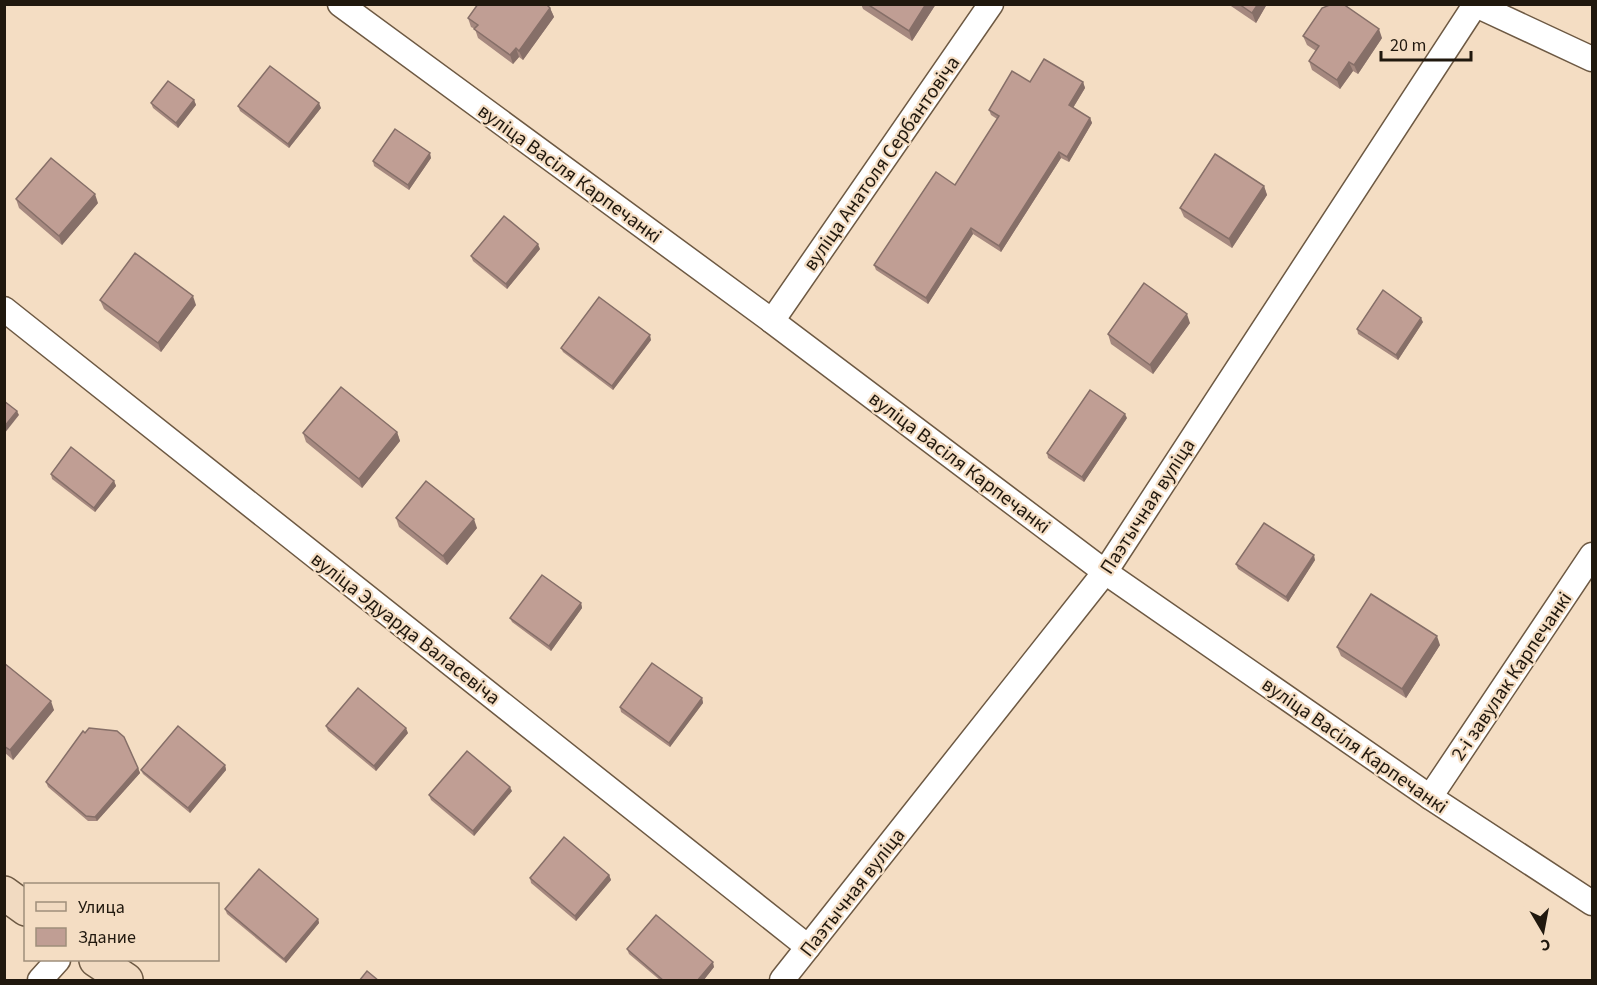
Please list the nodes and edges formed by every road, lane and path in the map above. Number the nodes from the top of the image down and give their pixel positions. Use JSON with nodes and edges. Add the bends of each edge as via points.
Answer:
{"nodes":[{"id":1,"x":340,"y":4,"type":"edge"},
{"id":2,"x":991,"y":4,"type":"edge"},
{"id":3,"x":1474,"y":5,"type":"edge"},
{"id":4,"x":1593,"y":59,"type":"edge"},
{"id":5,"x":4,"y":309,"type":"edge"},
{"id":6,"x":772,"y":321,"type":"junction"},
{"id":7,"x":1593,"y":555,"type":"edge"},
{"id":8,"x":1105,"y":572,"type":"junction"},
{"id":9,"x":1430,"y":797,"type":"junction"},
{"id":10,"x":4,"y":893,"type":"edge"},
{"id":11,"x":1593,"y":903,"type":"edge"},
{"id":12,"x":24,"y":908,"type":"edge"},
{"id":13,"x":808,"y":947,"type":"junction"},
{"id":14,"x":57,"y":961,"type":"edge"},
{"id":15,"x":97,"y":961,"type":"edge"},
{"id":16,"x":40,"y":981,"type":"edge"},
{"id":17,"x":126,"y":981,"type":"edge"},
{"id":18,"x":782,"y":981,"type":"edge"}],
"edges":[{"from":1,"to":6,"type":"street","name":"вуліца Васіля Карпечанкі"},
{"from":2,"to":6,"type":"street","name":"вуліца Анатоля Сербантовіча"},
{"from":3,"to":4,"type":"street"},
{"from":3,"to":8,"type":"street","name":"Паэтычная вуліца"},
{"from":5,"to":13,"type":"street","name":"вуліца Эдуарда Валасевіча"},
{"from":6,"to":8,"type":"street","name":"вуліца Васіля Карпечанкі"},
{"from":7,"to":9,"type":"street","name":"2-і завулак Карпечанкі"},
{"from":8,"to":9,"type":"street","name":"вуліца Васіля Карпечанкі"},
{"from":8,"to":13,"type":"street","name":"Паэтычная вуліца"},
{"from":9,"to":11,"type":"street","name":"вуліца Васіля Карпечанкі"},
{"from":10,"to":12,"type":"main road"},
{"from":13,"to":18,"type":"street","name":"Паэтычная вуліца"},
{"from":14,"to":16,"type":"street"},
{"from":15,"to":17,"type":"main road"}]}
